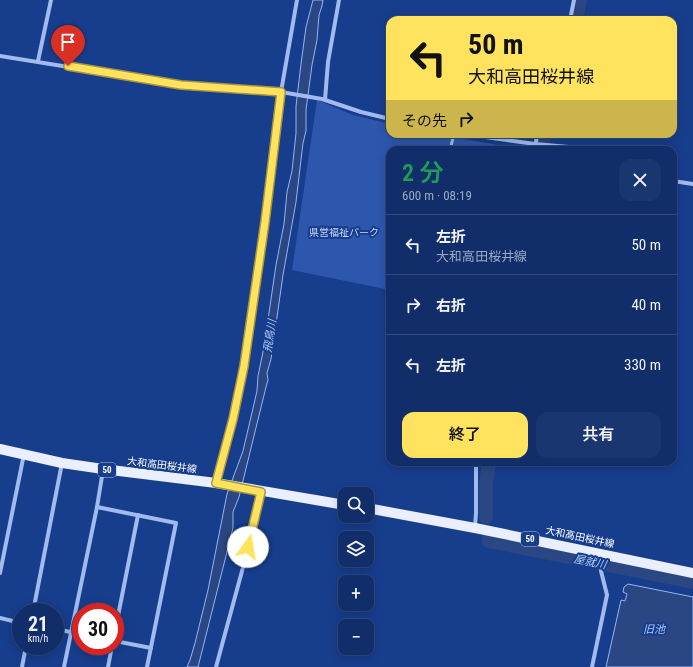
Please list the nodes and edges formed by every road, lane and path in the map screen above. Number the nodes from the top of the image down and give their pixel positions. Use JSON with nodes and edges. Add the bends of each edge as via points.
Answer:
{"nodes":[{"id":1,"x":51,"y":0,"type":"edge"},
{"id":2,"x":297,"y":0,"type":"edge"},
{"id":3,"x":339,"y":0,"type":"edge"},
{"id":4,"x":574,"y":0,"type":"edge"},
{"id":5,"x":571,"y":16,"type":"edge"},
{"id":6,"x":0,"y":56,"type":"edge"},
{"id":7,"x":38,"y":61,"type":"junction"},
{"id":8,"x":283,"y":92,"type":"junction"},
{"id":9,"x":324,"y":100,"type":"junction"},
{"id":10,"x":386,"y":118,"type":"edge"},
{"id":11,"x":493,"y":138,"type":"edge"},
{"id":12,"x":537,"y":138,"type":"edge"},
{"id":13,"x":536,"y":144,"type":"junction"},
{"id":14,"x":558,"y":146,"type":"edge"},
{"id":15,"x":677,"y":182,"type":"edge"},
{"id":16,"x":693,"y":184,"type":"edge"},
{"id":17,"x":0,"y":449,"type":"edge"},
{"id":18,"x":24,"y":454,"type":"junction"},
{"id":19,"x":62,"y":463,"type":"junction"},
{"id":20,"x":476,"y":466,"type":"edge"},
{"id":21,"x":103,"y":469,"type":"junction"},
{"id":22,"x":218,"y":484,"type":"junction"},
{"id":23,"x":259,"y":491,"type":"junction"},
{"id":24,"x":338,"y":504,"type":"edge"},
{"id":25,"x":97,"y":507,"type":"junction"},
{"id":26,"x":374,"y":509,"type":"edge"},
{"id":27,"x":138,"y":515,"type":"junction"},
{"id":28,"x":474,"y":528,"type":"junction"},
{"id":29,"x":603,"y":558,"type":"junction"},
{"id":30,"x":0,"y":573,"type":"edge"},
{"id":31,"x":693,"y":573,"type":"edge"},
{"id":32,"x":35,"y":603,"type":"edge"},
{"id":33,"x":121,"y":603,"type":"edge"},
{"id":34,"x":0,"y":618,"type":"edge"},
{"id":35,"x":12,"y":621,"type":"edge"},
{"id":36,"x":64,"y":631,"type":"edge"},
{"id":37,"x":71,"y":632,"type":"junction"},
{"id":38,"x":124,"y":643,"type":"edge"},
{"id":39,"x":151,"y":648,"type":"junction"},
{"id":40,"x":24,"y":655,"type":"edge"},
{"id":41,"x":110,"y":655,"type":"edge"},
{"id":42,"x":22,"y":667,"type":"edge"},
{"id":43,"x":64,"y":667,"type":"edge"},
{"id":44,"x":108,"y":667,"type":"edge"},
{"id":45,"x":147,"y":667,"type":"edge"},
{"id":46,"x":216,"y":667,"type":"edge"},
{"id":47,"x":592,"y":667,"type":"edge"}],
"edges":[{"from":1,"to":7,"type":"street"},
{"from":2,"to":8,"type":"street"},
{"from":3,"to":9,"type":"street"},
{"from":4,"to":5,"type":"street"},
{"from":6,"to":7,"type":"street"},
{"from":7,"to":8,"type":"street","via":[[181,85]]},
{"from":8,"to":9,"type":"street"},
{"from":8,"to":22,"type":"street","via":[[244,366]]},
{"from":9,"to":10,"type":"street"},
{"from":11,"to":13,"type":"street"},
{"from":12,"to":13,"type":"street"},
{"from":13,"to":14,"type":"street"},
{"from":15,"to":16,"type":"street"},
{"from":17,"to":18,"type":"main road","name":"大和高田桜井線","number":"50"},
{"from":18,"to":19,"type":"main road","name":"大和高田桜井線","number":"50"},
{"from":18,"to":30,"type":"street"},
{"from":19,"to":21,"type":"main road","name":"大和高田桜井線","number":"50"},
{"from":19,"to":32,"type":"street"},
{"from":20,"to":28,"type":"street"},
{"from":21,"to":22,"type":"main road","name":"大和高田桜井線","number":"50"},
{"from":21,"to":25,"type":"street"},
{"from":22,"to":23,"type":"main road","name":"大和高田桜井線","number":"50"},
{"from":23,"to":24,"type":"main road","name":"大和高田桜井線","number":"50"},
{"from":23,"to":46,"type":"street","via":[[245,560]]},
{"from":25,"to":27,"type":"street"},
{"from":25,"to":37,"type":"street"},
{"from":26,"to":28,"type":"main road","name":"大和高田桜井線","number":"50"},
{"from":27,"to":33,"type":"street"},
{"from":27,"to":39,"type":"street","via":[[176,523]]},
{"from":28,"to":29,"type":"main road","name":"大和高田桜井線","number":"50"},
{"from":29,"to":31,"type":"main road","name":"大和高田桜井線","number":"50"},
{"from":29,"to":47,"type":"street","via":[[601,571],[607,595]]},
{"from":34,"to":35,"type":"street"},
{"from":36,"to":37,"type":"street"},
{"from":37,"to":43,"type":"street"},
{"from":38,"to":39,"type":"street"},
{"from":39,"to":45,"type":"street"},
{"from":40,"to":42,"type":"street"},
{"from":41,"to":44,"type":"street"}]}
